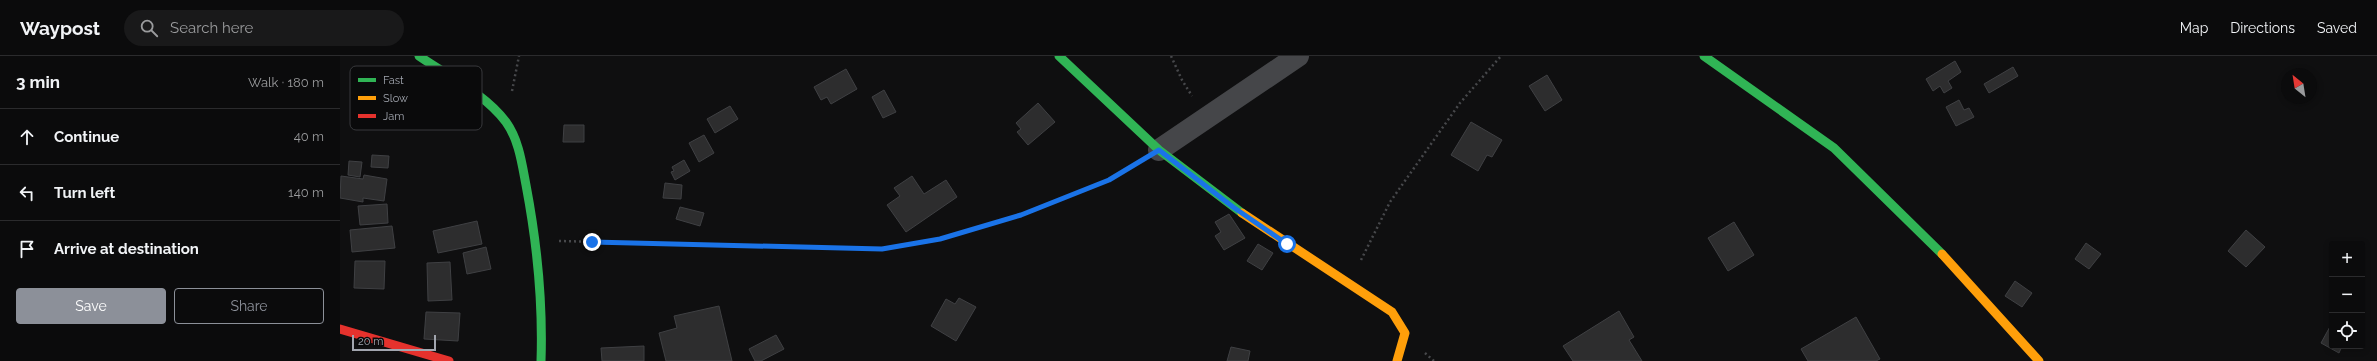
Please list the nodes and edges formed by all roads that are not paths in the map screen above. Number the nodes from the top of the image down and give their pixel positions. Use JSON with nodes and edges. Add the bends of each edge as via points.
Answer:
{"nodes":[{"id":1,"x":419,"y":56,"type":"edge"},
{"id":2,"x":1059,"y":56,"type":"edge"},
{"id":3,"x":1298,"y":56,"type":"edge"},
{"id":4,"x":1704,"y":56,"type":"edge"},
{"id":5,"x":433,"y":66,"type":"edge"},
{"id":6,"x":482,"y":100,"type":"edge"},
{"id":7,"x":1159,"y":150,"type":"junction"},
{"id":8,"x":340,"y":329,"type":"edge"},
{"id":9,"x":449,"y":361,"type":"edge"},
{"id":10,"x":541,"y":361,"type":"edge"},
{"id":11,"x":1397,"y":361,"type":"edge"},
{"id":12,"x":2039,"y":361,"type":"edge"}],
"edges":[{"from":1,"to":5,"type":"street"},
{"from":2,"to":7,"type":"street"},
{"from":3,"to":7,"type":"street"},
{"from":4,"to":12,"type":"street","via":[[1834,148],[1933,244]]},
{"from":6,"to":10,"type":"street","via":[[506,122],[520,149],[536,240],[543,324]]},
{"from":7,"to":11,"type":"street","via":[[1233,207],[1392,312],[1405,333]]},
{"from":8,"to":9,"type":"street"}]}
